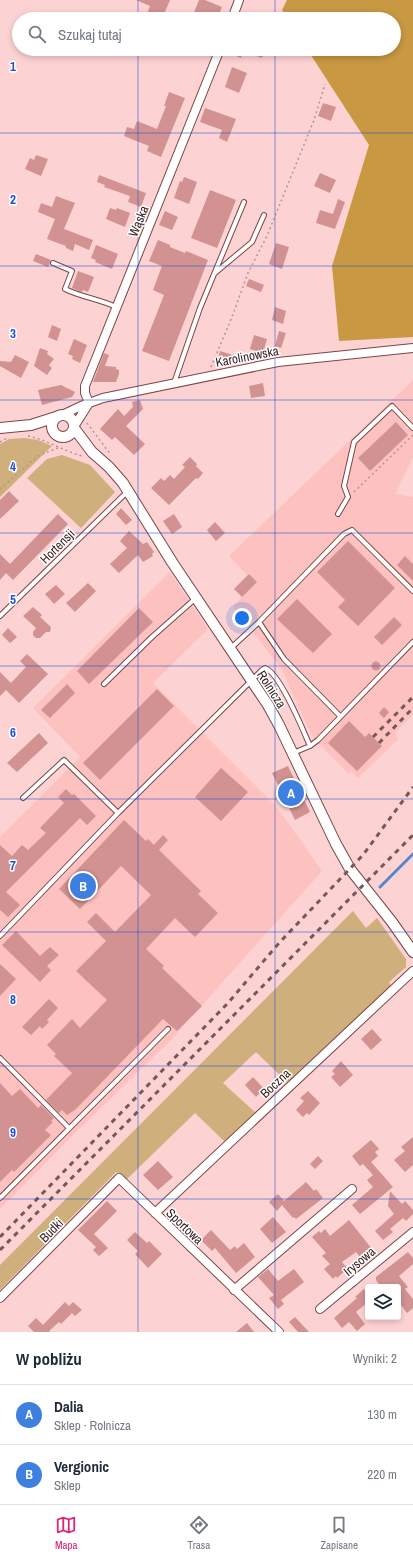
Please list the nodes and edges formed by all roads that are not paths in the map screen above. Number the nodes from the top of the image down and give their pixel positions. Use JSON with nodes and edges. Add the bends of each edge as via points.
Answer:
{"nodes":[{"id":1,"x":239,"y":0,"type":"edge"},
{"id":2,"x":235,"y":12,"type":"edge"},
{"id":3,"x":217,"y":56,"type":"edge"},
{"id":4,"x":244,"y":202,"type":"dead end"},
{"id":5,"x":264,"y":215,"type":"dead end"},
{"id":6,"x":54,"y":263,"type":"dead end"},
{"id":7,"x":214,"y":273,"type":"junction"},
{"id":8,"x":116,"y":307,"type":"junction"},
{"id":9,"x":413,"y":348,"type":"edge"},
{"id":10,"x":174,"y":384,"type":"junction"},
{"id":11,"x":89,"y":403,"type":"junction"},
{"id":12,"x":59,"y":416,"type":"junction"},
{"id":13,"x":31,"y":425,"type":"junction"},
{"id":14,"x":74,"y":426,"type":"junction"},
{"id":15,"x":0,"y":428,"type":"edge"},
{"id":16,"x":413,"y":428,"type":"edge"},
{"id":17,"x":60,"y":435,"type":"junction"},
{"id":18,"x":92,"y":452,"type":"junction"},
{"id":19,"x":128,"y":490,"type":"junction"},
{"id":20,"x":338,"y":514,"type":"dead end"},
{"id":21,"x":413,"y":591,"type":"edge"},
{"id":22,"x":197,"y":598,"type":"junction"},
{"id":23,"x":0,"y":616,"type":"edge"},
{"id":24,"x":259,"y":622,"type":"junction"},
{"id":25,"x":413,"y":642,"type":"edge"},
{"id":26,"x":230,"y":649,"type":"junction"},
{"id":27,"x":251,"y":680,"type":"junction"},
{"id":28,"x":104,"y":684,"type":"dead end"},
{"id":29,"x":340,"y":716,"type":"junction"},
{"id":30,"x":310,"y":746,"type":"junction"},
{"id":31,"x":292,"y":753,"type":"junction"},
{"id":32,"x":23,"y":798,"type":"dead end"},
{"id":33,"x":118,"y":813,"type":"junction"},
{"id":34,"x":0,"y":936,"type":"edge"},
{"id":35,"x":413,"y":950,"type":"edge"},
{"id":36,"x":413,"y":971,"type":"edge"},
{"id":37,"x":168,"y":1029,"type":"dead end"},
{"id":38,"x":0,"y":1058,"type":"edge"},
{"id":39,"x":69,"y":1128,"type":"junction"},
{"id":40,"x":119,"y":1178,"type":"joint"},
{"id":41,"x":352,"y":1189,"type":"dead end"},
{"id":42,"x":0,"y":1198,"type":"edge"},
{"id":43,"x":155,"y":1213,"type":"junction"},
{"id":44,"x":413,"y":1232,"type":"edge"},
{"id":45,"x":234,"y":1290,"type":"junction"},
{"id":46,"x":0,"y":1298,"type":"edge"},
{"id":47,"x":320,"y":1309,"type":"dead end"},
{"id":48,"x":279,"y":1332,"type":"edge"}],
"edges":[{"from":1,"to":2,"type":"street"},
{"from":3,"to":8,"type":"street","name":"Wąska"},
{"from":4,"to":7,"type":"lane"},
{"from":5,"to":7,"type":"lane","via":[[252,242]]},
{"from":6,"to":8,"type":"lane","via":[[72,271],[65,289],[78,296],[102,300]]},
{"from":7,"to":10,"type":"lane"},
{"from":8,"to":11,"type":"street","name":"Wąska","via":[[85,386]]},
{"from":9,"to":10,"type":"street","name":"Karolinowska","via":[[278,362]]},
{"from":10,"to":11,"type":"street","name":"Karolinowska"},
{"from":11,"to":12,"type":"street","name":"Karolinowska"},
{"from":11,"to":14,"type":"street"},
{"from":12,"to":13,"type":"street","name":"Karolinowska"},
{"from":12,"to":14,"type":"street","via":[[66,415],[72,418]]},
{"from":12,"to":17,"type":"street","via":[[52,427]]},
{"from":13,"to":15,"type":"street","name":"Karolinowska"},
{"from":13,"to":17,"type":"street","name":"Karolinowska"},
{"from":14,"to":17,"type":"street","via":[[71,434]]},
{"from":14,"to":18,"type":"street","name":"Rolnicza"},
{"from":16,"to":20,"type":"lane","via":[[392,406],[354,442],[344,486],[348,497]]},
{"from":17,"to":18,"type":"street","name":"Rolnicza"},
{"from":18,"to":19,"type":"street","name":"Rolnicza","via":[[115,473]]},
{"from":19,"to":22,"type":"street","name":"Rolnicza"},
{"from":19,"to":23,"type":"lane","name":"Hortensji"},
{"from":21,"to":24,"type":"lane","via":[[352,530],[344,534]]},
{"from":22,"to":26,"type":"street","name":"Rolnicza"},
{"from":22,"to":28,"type":"lane"},
{"from":24,"to":26,"type":"lane"},
{"from":24,"to":29,"type":"lane","via":[[284,658]]},
{"from":25,"to":29,"type":"lane"},
{"from":26,"to":27,"type":"street","name":"Rolnicza"},
{"from":27,"to":30,"type":"lane","via":[[265,668],[269,670],[287,696]]},
{"from":27,"to":31,"type":"street","name":"Rolnicza","via":[[272,712]]},
{"from":27,"to":33,"type":"lane"},
{"from":29,"to":30,"type":"lane"},
{"from":30,"to":31,"type":"lane"},
{"from":31,"to":35,"type":"street","name":"Rolnicza","via":[[350,869]]},
{"from":32,"to":33,"type":"lane","via":[[64,760]]},
{"from":33,"to":34,"type":"lane"},
{"from":36,"to":43,"type":"street","name":"Boczna"},
{"from":37,"to":39,"type":"lane"},
{"from":38,"to":39,"type":"lane"},
{"from":39,"to":42,"type":"lane"},
{"from":40,"to":43,"type":"street","name":"Sportowa"},
{"from":40,"to":46,"type":"street","name":"Budki"},
{"from":41,"to":45,"type":"street"},
{"from":43,"to":45,"type":"street","name":"Sportowa"},
{"from":44,"to":47,"type":"street","name":"Irysowa"},
{"from":45,"to":48,"type":"street","name":"Sportowa"}]}
